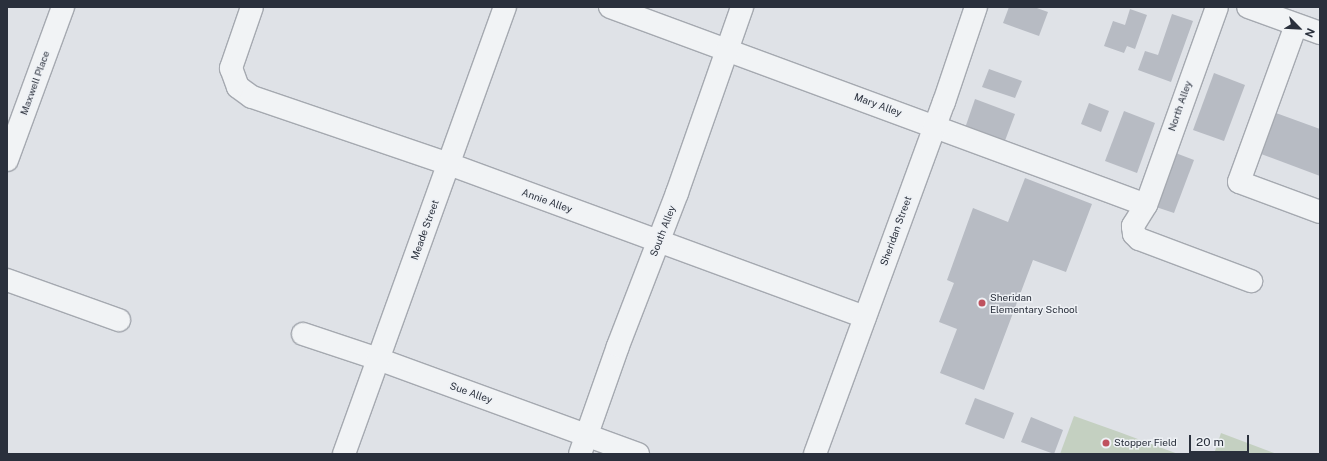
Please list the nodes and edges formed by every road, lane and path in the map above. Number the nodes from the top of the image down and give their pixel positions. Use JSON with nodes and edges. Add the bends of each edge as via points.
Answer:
{"nodes":[{"id":1,"x":63,"y":7,"type":"edge"},
{"id":2,"x":252,"y":7,"type":"edge"},
{"id":3,"x":505,"y":7,"type":"edge"},
{"id":4,"x":610,"y":7,"type":"edge"},
{"id":5,"x":742,"y":7,"type":"edge"},
{"id":6,"x":976,"y":7,"type":"edge"},
{"id":7,"x":1217,"y":7,"type":"edge"},
{"id":8,"x":1248,"y":7,"type":"edge"},
{"id":9,"x":1296,"y":25,"type":"junction"},
{"id":10,"x":1320,"y":33,"type":"edge"},
{"id":11,"x":727,"y":49,"type":"junction"},
{"id":12,"x":935,"y":126,"type":"junction"},
{"id":13,"x":7,"y":160,"type":"edge"},
{"id":14,"x":449,"y":164,"type":"junction"},
{"id":15,"x":1146,"y":205,"type":"junction"},
{"id":16,"x":1320,"y":212,"type":"edge"},
{"id":17,"x":659,"y":242,"type":"junction"},
{"id":18,"x":7,"y":280,"type":"edge"},
{"id":19,"x":1251,"y":281,"type":"dead end"},
{"id":20,"x":865,"y":318,"type":"junction"},
{"id":21,"x":119,"y":320,"type":"dead end"},
{"id":22,"x":303,"y":334,"type":"dead end"},
{"id":23,"x":378,"y":359,"type":"junction"},
{"id":24,"x":583,"y":445,"type":"edge"},
{"id":25,"x":344,"y":454,"type":"edge"},
{"id":26,"x":638,"y":454,"type":"edge"},
{"id":27,"x":815,"y":454,"type":"edge"}],
"edges":[{"from":1,"to":13,"type":"street","name":"Maxwell Place"},
{"from":2,"to":14,"type":"street","name":"Annie Alley","via":[[233,59],[233,80],[238,87],[252,97]]},
{"from":3,"to":14,"type":"street","name":"Meade Street"},
{"from":4,"to":11,"type":"street","name":"Mary Alley"},
{"from":5,"to":11,"type":"street","name":"South Alley"},
{"from":6,"to":12,"type":"street","name":"Sheridan Street"},
{"from":7,"to":15,"type":"street","name":"North Alley"},
{"from":8,"to":9,"type":"street"},
{"from":9,"to":10,"type":"street"},
{"from":9,"to":16,"type":"street","via":[[1239,182]]},
{"from":11,"to":12,"type":"street","name":"Mary Alley"},
{"from":11,"to":17,"type":"street","name":"South Alley"},
{"from":12,"to":15,"type":"street","name":"Mary Alley"},
{"from":12,"to":20,"type":"street","name":"Sheridan Street"},
{"from":14,"to":17,"type":"street","name":"Annie Alley"},
{"from":14,"to":23,"type":"street","name":"Meade Street"},
{"from":15,"to":19,"type":"street","name":"North Alley","via":[[1133,226],[1134,234],[1139,239]]},
{"from":17,"to":20,"type":"street","name":"Annie Alley"},
{"from":17,"to":24,"type":"street","name":"South Alley"},
{"from":18,"to":21,"type":"street"},
{"from":20,"to":27,"type":"street","name":"Sheridan Street"},
{"from":22,"to":23,"type":"street","name":"Sue Alley"},
{"from":23,"to":24,"type":"street","name":"Sue Alley"},
{"from":23,"to":25,"type":"street","name":"Meade Street"},
{"from":24,"to":26,"type":"street","name":"Sue Alley"}]}
